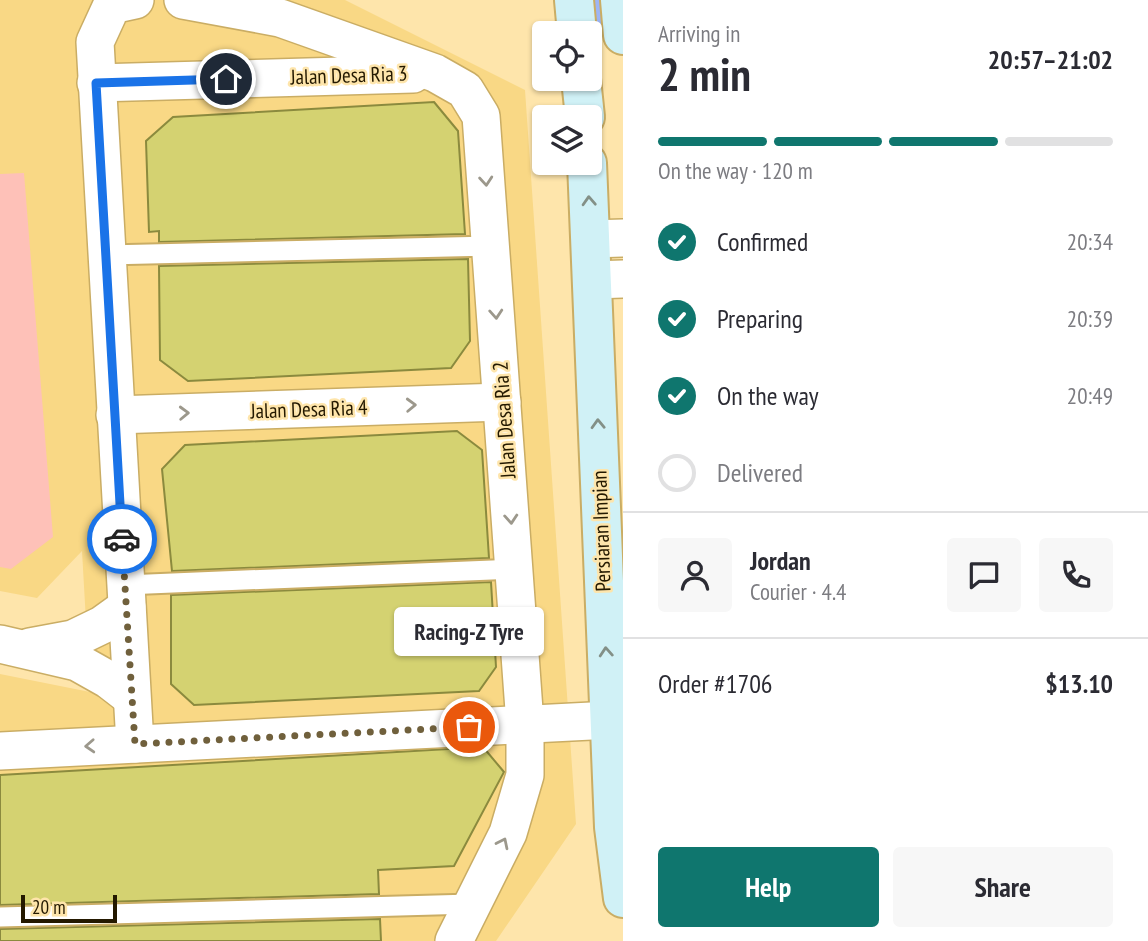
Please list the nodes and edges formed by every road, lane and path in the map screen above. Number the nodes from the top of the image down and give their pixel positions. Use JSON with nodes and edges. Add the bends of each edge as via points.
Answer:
{"nodes":[{"id":1,"x":135,"y":0,"type":"edge"},
{"id":2,"x":183,"y":0,"type":"edge"},
{"id":3,"x":574,"y":0,"type":"edge"},
{"id":4,"x":620,"y":0,"type":"edge"},
{"id":5,"x":576,"y":21,"type":"edge"},
{"id":6,"x":623,"y":35,"type":"edge"},
{"id":7,"x":435,"y":73,"type":"junction"},
{"id":8,"x":96,"y":83,"type":"junction"},
{"id":9,"x":590,"y":175,"type":"edge"},
{"id":10,"x":607,"y":239,"type":"edge"},
{"id":11,"x":492,"y":246,"type":"junction"},
{"id":12,"x":106,"y":255,"type":"junction"},
{"id":13,"x":608,"y":279,"type":"edge"},
{"id":14,"x":502,"y":402,"type":"junction"},
{"id":15,"x":115,"y":415,"type":"junction"},
{"id":16,"x":514,"y":569,"type":"junction"},
{"id":17,"x":126,"y":596,"type":"junction"},
{"id":18,"x":11,"y":646,"type":"edge"},
{"id":19,"x":131,"y":697,"type":"junction"},
{"id":20,"x":619,"y":719,"type":"edge"},
{"id":21,"x":525,"y":724,"type":"junction"},
{"id":22,"x":135,"y":744,"type":"junction"},
{"id":23,"x":0,"y":751,"type":"edge"},
{"id":24,"x":623,"y":898,"type":"edge"},
{"id":25,"x":472,"y":904,"type":"junction"},
{"id":26,"x":0,"y":917,"type":"edge"},
{"id":27,"x":454,"y":941,"type":"edge"}],
"edges":[{"from":1,"to":8,"type":"street","via":[[112,5],[96,42]]},
{"from":2,"to":7,"type":"street","via":[[280,18]]},
{"from":3,"to":5,"type":"street"},
{"from":4,"to":6,"type":"street"},
{"from":7,"to":8,"type":"street","name":"Jalan Desa Ria 3"},
{"from":7,"to":11,"type":"street","name":"Jalan Desa Ria 2","one_way":true,"via":[[465,90],[481,116]]},
{"from":8,"to":12,"type":"street"},
{"from":10,"to":9,"type":"street","name":"Persiaran Impian","one_way":true},
{"from":10,"to":13,"type":"street","name":"Persiaran Impian"},
{"from":11,"to":12,"type":"lane"},
{"from":11,"to":14,"type":"street","name":"Jalan Desa Ria 2","one_way":true},
{"from":12,"to":15,"type":"street"},
{"from":20,"to":13,"type":"street","name":"Persiaran Impian","one_way":true,"via":[[604,619]]},
{"from":15,"to":14,"type":"street","name":"Jalan Desa Ria 4","one_way":true},
{"from":14,"to":16,"type":"street","name":"Jalan Desa Ria 2","one_way":true},
{"from":15,"to":17,"type":"street"},
{"from":16,"to":17,"type":"lane"},
{"from":16,"to":21,"type":"street","name":"Jalan Desa Ria 2"},
{"from":17,"to":18,"type":"street","via":[[102,625],[74,639]]},
{"from":17,"to":19,"type":"street"},
{"from":18,"to":19,"type":"street","via":[[77,662]]},
{"from":19,"to":22,"type":"street"},
{"from":20,"to":21,"type":"street"},
{"from":20,"to":24,"type":"street","name":"Persiaran Impian","via":[[614,827]]},
{"from":21,"to":22,"type":"street"},
{"from":25,"to":21,"type":"street","name":"Jalan Desa Ria 2","one_way":true,"via":[[508,833],[525,775]]},
{"from":22,"to":23,"type":"street","one_way":true},
{"from":25,"to":26,"type":"lane"},
{"from":25,"to":27,"type":"street","name":"Jalan Desa Ria 2"}]}
